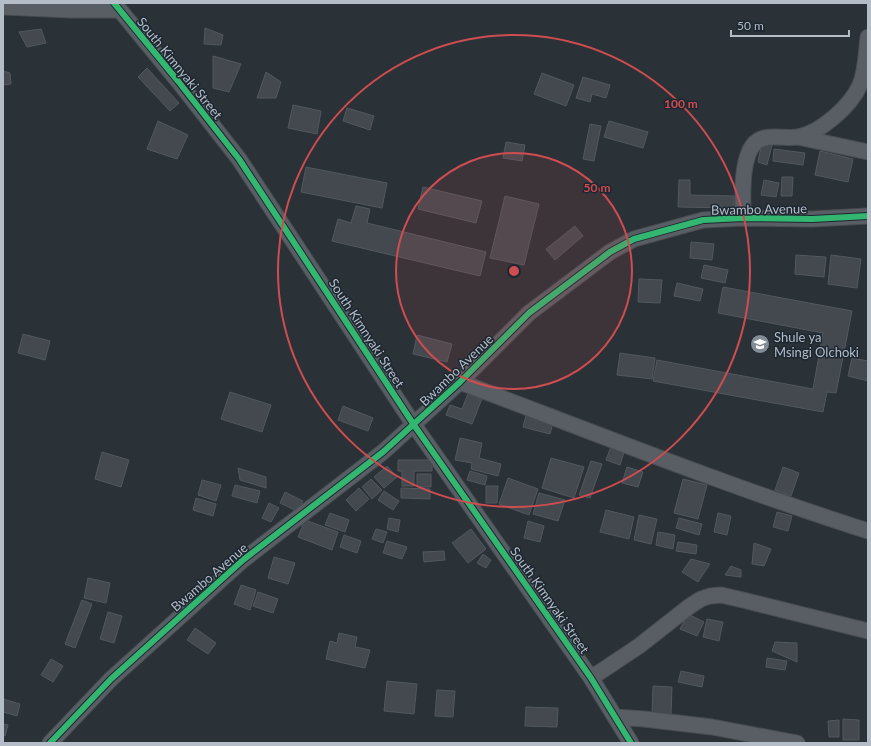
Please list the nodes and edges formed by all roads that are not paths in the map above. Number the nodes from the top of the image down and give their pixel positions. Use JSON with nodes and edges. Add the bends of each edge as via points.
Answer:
{"nodes":[{"id":1,"x":116,"y":6,"type":"edge"},
{"id":2,"x":3,"y":7,"type":"edge"},
{"id":3,"x":868,"y":37,"type":"edge"},
{"id":4,"x":797,"y":137,"type":"junction"},
{"id":5,"x":868,"y":152,"type":"edge"},
{"id":6,"x":868,"y":216,"type":"edge"},
{"id":7,"x":743,"y":218,"type":"junction"},
{"id":8,"x":460,"y":382,"type":"junction"},
{"id":9,"x":414,"y":425,"type":"junction"},
{"id":10,"x":868,"y":531,"type":"edge"},
{"id":11,"x":868,"y":631,"type":"edge"},
{"id":12,"x":591,"y":678,"type":"junction"},
{"id":13,"x":615,"y":717,"type":"junction"},
{"id":14,"x":50,"y":743,"type":"edge"},
{"id":15,"x":632,"y":743,"type":"edge"},
{"id":16,"x":797,"y":743,"type":"edge"}],
"edges":[{"from":1,"to":2,"type":"street","via":[[72,10]]},
{"from":1,"to":9,"type":"street","name":"South Kimnyaki Street","via":[[239,159]]},
{"from":3,"to":4,"type":"street","via":[[865,67],[860,85],[850,102],[818,129]]},
{"from":4,"to":5,"type":"street"},
{"from":4,"to":7,"type":"street","via":[[766,137],[756,142],[749,152],[742,184]]},
{"from":6,"to":7,"type":"street","name":"Bwambo Avenue","via":[[812,219]]},
{"from":7,"to":8,"type":"street","name":"Bwambo Avenue","via":[[703,220],[634,239],[610,252],[529,313]]},
{"from":8,"to":9,"type":"street","name":"Bwambo Avenue"},
{"from":8,"to":10,"type":"street","via":[[704,474]]},
{"from":9,"to":12,"type":"street","name":"South Kimnyaki Street"},
{"from":9,"to":14,"type":"street","name":"Bwambo Avenue","via":[[244,560],[111,679]]},
{"from":11,"to":12,"type":"street","via":[[721,595],[710,596],[690,606],[639,646]]},
{"from":12,"to":13,"type":"street","name":"South Kimnyaki Street"},
{"from":13,"to":15,"type":"street","name":"South Kimnyaki Street"},
{"from":13,"to":16,"type":"street","via":[[712,727]]}]}
